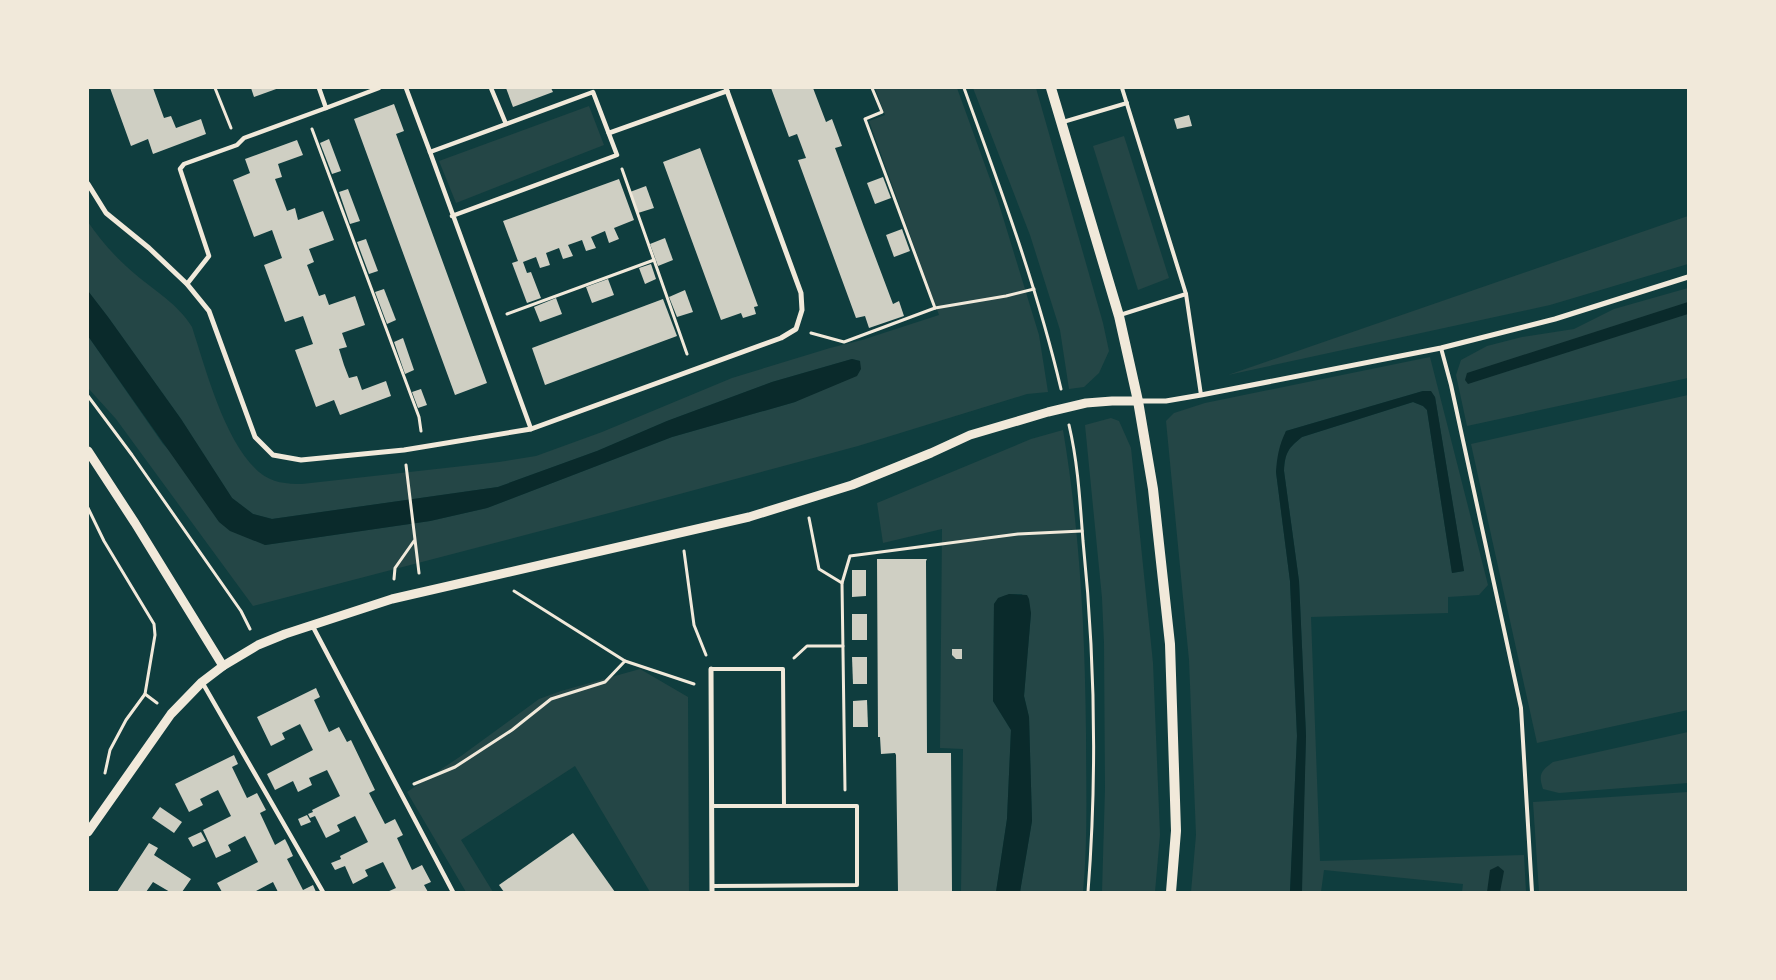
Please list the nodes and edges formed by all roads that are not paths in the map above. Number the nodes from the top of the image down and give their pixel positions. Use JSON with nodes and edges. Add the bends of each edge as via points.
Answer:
{"nodes":[{"id":1,"x":319,"y":88,"type":"edge"},
{"id":2,"x":380,"y":88,"type":"edge"},
{"id":3,"x":406,"y":88,"type":"edge"},
{"id":4,"x":491,"y":88,"type":"edge"},
{"id":5,"x":1051,"y":88,"type":"edge"},
{"id":6,"x":1122,"y":88,"type":"edge"},
{"id":7,"x":727,"y":89,"type":"edge"},
{"id":8,"x":1127,"y":103,"type":"junction"},
{"id":9,"x":326,"y":108,"type":"junction"},
{"id":10,"x":1061,"y":122,"type":"junction"},
{"id":11,"x":506,"y":124,"type":"junction"},
{"id":12,"x":608,"y":133,"type":"junction"},
{"id":13,"x":430,"y":152,"type":"junction"},
{"id":14,"x":88,"y":184,"type":"edge"},
{"id":15,"x":452,"y":216,"type":"junction"},
{"id":16,"x":1688,"y":277,"type":"edge"},
{"id":17,"x":187,"y":284,"type":"junction"},
{"id":18,"x":1186,"y":294,"type":"junction"},
{"id":19,"x":1119,"y":316,"type":"junction"},
{"id":20,"x":1441,"y":348,"type":"junction"},
{"id":21,"x":1201,"y":395,"type":"junction"},
{"id":22,"x":1138,"y":401,"type":"junction"},
{"id":23,"x":531,"y":429,"type":"junction"},
{"id":24,"x":88,"y":451,"type":"edge"},
{"id":25,"x":312,"y":625,"type":"junction"},
{"id":26,"x":223,"y":666,"type":"junction"},
{"id":27,"x":711,"y":669,"type":"joint"},
{"id":28,"x":202,"y":682,"type":"junction"},
{"id":29,"x":712,"y":806,"type":"junction"},
{"id":30,"x":784,"y":806,"type":"junction"},
{"id":31,"x":88,"y":832,"type":"edge"},
{"id":32,"x":712,"y":886,"type":"junction"},
{"id":33,"x":323,"y":892,"type":"edge"},
{"id":34,"x":453,"y":892,"type":"edge"},
{"id":35,"x":712,"y":892,"type":"edge"},
{"id":36,"x":1171,"y":892,"type":"edge"},
{"id":37,"x":1532,"y":892,"type":"edge"}],
"edges":[{"from":1,"to":9,"type":"street"},
{"from":2,"to":9,"type":"street"},
{"from":3,"to":13,"type":"street"},
{"from":4,"to":11,"type":"street"},
{"from":5,"to":10,"type":"main road"},
{"from":6,"to":8,"type":"lane"},
{"from":7,"to":12,"type":"street"},
{"from":7,"to":23,"type":"street","via":[[801,293],[802,310],[796,329],[781,338]]},
{"from":8,"to":10,"type":"lane"},
{"from":8,"to":18,"type":"lane"},
{"from":9,"to":17,"type":"street","via":[[244,138],[237,145],[184,164],[180,169],[209,256]]},
{"from":10,"to":19,"type":"main road"},
{"from":11,"to":12,"type":"street","via":[[593,92]]},
{"from":11,"to":13,"type":"street"},
{"from":12,"to":15,"type":"street","via":[[616,155]]},
{"from":13,"to":15,"type":"street"},
{"from":14,"to":17,"type":"street","via":[[106,213]]},
{"from":15,"to":23,"type":"street"},
{"from":16,"to":20,"type":"street","via":[[1555,319]]},
{"from":17,"to":23,"type":"street","via":[[209,311],[255,436],[273,455],[301,460],[423,447]]},
{"from":18,"to":19,"type":"lane"},
{"from":18,"to":21,"type":"lane"},
{"from":19,"to":22,"type":"main road"},
{"from":20,"to":21,"type":"street"},
{"from":20,"to":37,"type":"lane","via":[[1521,708]]},
{"from":21,"to":22,"type":"street","via":[[1166,401]]},
{"from":22,"to":25,"type":"street","via":[[1086,403],[1048,412],[970,435],[852,485],[805,501],[749,517],[392,599]]},
{"from":22,"to":36,"type":"main road","via":[[1153,489],[1170,644],[1176,831]]},
{"from":24,"to":26,"type":"street"},
{"from":25,"to":26,"type":"street","via":[[258,645]]},
{"from":25,"to":34,"type":"street"},
{"from":26,"to":28,"type":"street"},
{"from":27,"to":29,"type":"street"},
{"from":27,"to":30,"type":"lane","via":[[783,669]]},
{"from":28,"to":31,"type":"street","via":[[171,714]]},
{"from":28,"to":33,"type":"street"},
{"from":29,"to":30,"type":"lane"},
{"from":29,"to":32,"type":"street"},
{"from":30,"to":32,"type":"lane","via":[[857,806],[857,884]]},
{"from":32,"to":35,"type":"street"}]}
